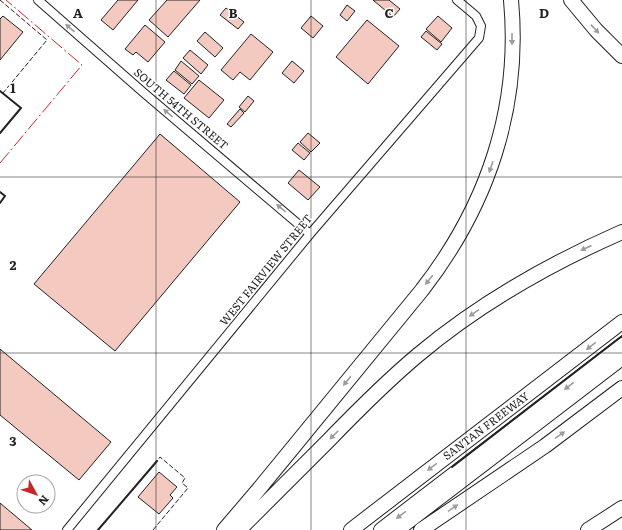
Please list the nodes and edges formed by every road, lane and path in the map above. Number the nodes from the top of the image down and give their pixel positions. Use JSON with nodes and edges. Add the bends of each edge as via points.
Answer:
{"nodes":[{"id":1,"x":38,"y":0,"type":"edge"},
{"id":2,"x":457,"y":0,"type":"edge"},
{"id":3,"x":511,"y":0,"type":"edge"},
{"id":4,"x":571,"y":0,"type":"edge"},
{"id":5,"x":622,"y":56,"type":"edge"},
{"id":6,"x":622,"y":232,"type":"edge"},
{"id":7,"x":310,"y":234,"type":"junction"},
{"id":8,"x":622,"y":322,"type":"edge"},
{"id":9,"x":622,"y":345,"type":"edge"},
{"id":10,"x":622,"y":358,"type":"edge"},
{"id":11,"x":622,"y":388,"type":"edge"},
{"id":12,"x":622,"y":508,"type":"edge"},
{"id":13,"x":622,"y":517,"type":"edge"},
{"id":14,"x":67,"y":530,"type":"edge"},
{"id":15,"x":224,"y":530,"type":"edge"},
{"id":16,"x":240,"y":530,"type":"edge"},
{"id":17,"x":351,"y":530,"type":"edge"},
{"id":18,"x":381,"y":530,"type":"edge"},
{"id":19,"x":397,"y":530,"type":"edge"},
{"id":20,"x":421,"y":530,"type":"edge"},
{"id":21,"x":588,"y":530,"type":"edge"},
{"id":22,"x":597,"y":530,"type":"edge"}],
"edges":[{"from":7,"to":1,"type":"street","name":"SOUTH 54TH STREET","one_way":true},
{"from":2,"to":7,"type":"street","name":"WEST FAIRVIEW STREET","via":[[476,16],[481,26],[479,38]]},
{"from":3,"to":15,"type":"highway","one_way":true,"via":[[512,58],[506,113],[486,182],[463,230],[422,290]]},
{"from":4,"to":5,"type":"highway","one_way":true},
{"from":6,"to":16,"type":"highway","one_way":true,"via":[[518,284],[442,336],[382,387]]},
{"from":7,"to":14,"type":"street","name":"WEST FAIRVIEW STREET"},
{"from":8,"to":17,"type":"highway","name":"SANTAN FREEWAY","one_way":true},
{"from":9,"to":18,"type":"highway","one_way":true},
{"from":10,"to":19,"type":"highway"},
{"from":20,"to":11,"type":"highway","one_way":true,"via":[[538,450]]},
{"from":12,"to":21,"type":"highway"},
{"from":13,"to":22,"type":"highway"}]}
